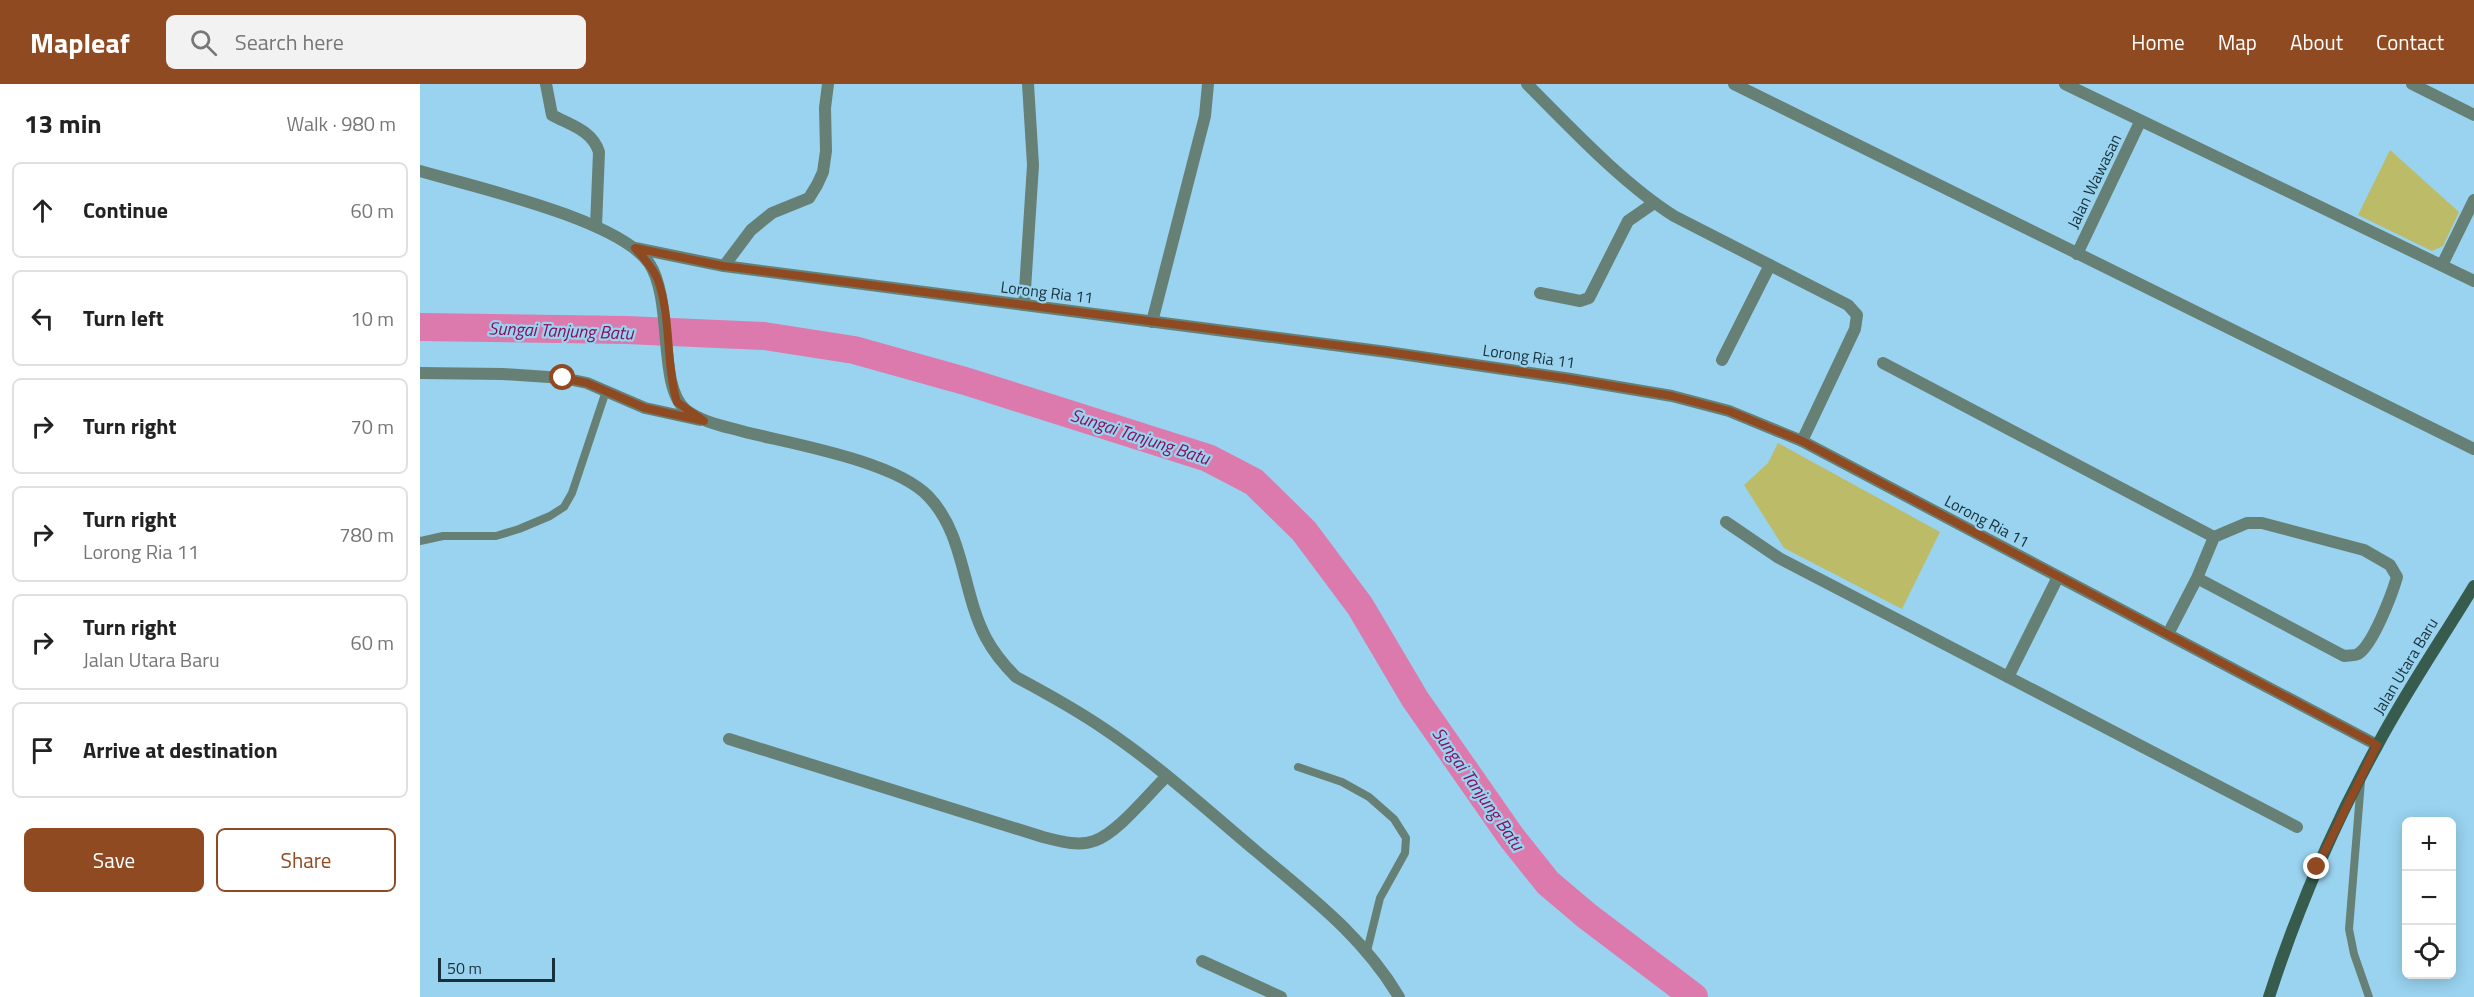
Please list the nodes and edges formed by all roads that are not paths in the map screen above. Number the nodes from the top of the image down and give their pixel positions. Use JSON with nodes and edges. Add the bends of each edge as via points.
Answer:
{"nodes":[{"id":1,"x":828,"y":84,"type":"edge"},
{"id":2,"x":1028,"y":84,"type":"edge"},
{"id":3,"x":1208,"y":84,"type":"edge"},
{"id":4,"x":1527,"y":84,"type":"edge"},
{"id":5,"x":1734,"y":84,"type":"edge"},
{"id":6,"x":2065,"y":84,"type":"edge"},
{"id":7,"x":2412,"y":84,"type":"edge"},
{"id":8,"x":546,"y":85,"type":"edge"},
{"id":9,"x":2474,"y":115,"type":"edge"},
{"id":10,"x":2140,"y":122,"type":"junction"},
{"id":11,"x":420,"y":171,"type":"edge"},
{"id":12,"x":2474,"y":200,"type":"edge"},
{"id":13,"x":1654,"y":203,"type":"junction"},
{"id":14,"x":596,"y":226,"type":"junction"},
{"id":15,"x":635,"y":248,"type":"junction"},
{"id":16,"x":2077,"y":254,"type":"junction"},
{"id":17,"x":1770,"y":265,"type":"junction"},
{"id":18,"x":723,"y":266,"type":"junction"},
{"id":19,"x":2442,"y":266,"type":"junction"},
{"id":20,"x":2474,"y":281,"type":"edge"},
{"id":21,"x":1540,"y":293,"type":"dead end"},
{"id":22,"x":1024,"y":305,"type":"junction"},
{"id":23,"x":1152,"y":322,"type":"junction"},
{"id":24,"x":1722,"y":360,"type":"dead end"},
{"id":25,"x":1883,"y":363,"type":"dead end"},
{"id":26,"x":420,"y":373,"type":"edge"},
{"id":27,"x":606,"y":391,"type":"junction"},
{"id":28,"x":704,"y":421,"type":"junction"},
{"id":29,"x":1802,"y":441,"type":"junction"},
{"id":30,"x":2474,"y":449,"type":"edge"},
{"id":31,"x":1726,"y":522,"type":"dead end"},
{"id":32,"x":2214,"y":537,"type":"junction"},
{"id":33,"x":420,"y":541,"type":"edge"},
{"id":34,"x":2058,"y":577,"type":"junction"},
{"id":35,"x":2197,"y":578,"type":"junction"},
{"id":36,"x":2474,"y":586,"type":"edge"},
{"id":37,"x":2168,"y":634,"type":"junction"},
{"id":38,"x":2008,"y":677,"type":"junction"},
{"id":39,"x":729,"y":739,"type":"dead end"},
{"id":40,"x":2377,"y":745,"type":"junction"},
{"id":41,"x":1298,"y":767,"type":"dead end"},
{"id":42,"x":1167,"y":776,"type":"junction"},
{"id":43,"x":2361,"y":777,"type":"junction"},
{"id":44,"x":2297,"y":827,"type":"dead end"},
{"id":45,"x":1367,"y":951,"type":"junction"},
{"id":46,"x":1202,"y":961,"type":"dead end"},
{"id":47,"x":1281,"y":997,"type":"edge"},
{"id":48,"x":1399,"y":997,"type":"edge"},
{"id":49,"x":2270,"y":997,"type":"edge"},
{"id":50,"x":2369,"y":997,"type":"edge"}],
"edges":[{"from":1,"to":18,"type":"street","via":[[826,151],[817,185],[809,198],[772,213],[751,230]]},
{"from":2,"to":22,"type":"street","via":[[1033,165]]},
{"from":3,"to":23,"type":"street","via":[[1205,116]]},
{"from":4,"to":13,"type":"street"},
{"from":5,"to":16,"type":"street"},
{"from":6,"to":10,"type":"street"},
{"from":7,"to":9,"type":"street"},
{"from":8,"to":14,"type":"street","via":[[552,115],[577,127],[596,143]]},
{"from":10,"to":16,"type":"street","name":"Jalan Wawasan"},
{"from":10,"to":19,"type":"street"},
{"from":11,"to":14,"type":"street"},
{"from":12,"to":19,"type":"street"},
{"from":13,"to":17,"type":"street"},
{"from":13,"to":21,"type":"street","via":[[1628,221],[1589,298],[1580,301]]},
{"from":14,"to":15,"type":"street"},
{"from":15,"to":18,"type":"street","name":"Lorong Ria 11"},
{"from":15,"to":28,"type":"street","via":[[656,278],[677,402]]},
{"from":16,"to":30,"type":"street"},
{"from":17,"to":24,"type":"street"},
{"from":17,"to":29,"type":"street","via":[[1848,305],[1857,315],[1855,329]]},
{"from":18,"to":22,"type":"street","name":"Lorong Ria 11"},
{"from":19,"to":20,"type":"street"},
{"from":22,"to":23,"type":"street","name":"Lorong Ria 11"},
{"from":23,"to":29,"type":"street","name":"Lorong Ria 11","via":[[1388,352],[1672,396],[1729,411]]},
{"from":25,"to":32,"type":"street"},
{"from":26,"to":27,"type":"street","via":[[563,378]]},
{"from":27,"to":28,"type":"street","via":[[645,408]]},
{"from":27,"to":33,"type":"lane","via":[[564,507],[496,536],[443,536]]},
{"from":28,"to":42,"type":"street","via":[[885,469],[928,495],[954,540],[985,636],[1005,666],[1104,728]]},
{"from":29,"to":34,"type":"street","name":"Lorong Ria 11"},
{"from":31,"to":38,"type":"street","via":[[1779,558]]},
{"from":32,"to":35,"type":"street"},
{"from":32,"to":35,"type":"street","via":[[2247,523],[2262,523],[2364,550],[2390,564],[2397,577],[2367,646],[2357,655],[2344,656]]},
{"from":34,"to":37,"type":"street","name":"Lorong Ria 11"},
{"from":34,"to":38,"type":"street"},
{"from":35,"to":37,"type":"street"},
{"from":36,"to":40,"type":"main road","name":"Jalan Utara Baru"},
{"from":37,"to":40,"type":"street","name":"Lorong Ria 11"},
{"from":38,"to":44,"type":"street"},
{"from":39,"to":42,"type":"street","via":[[1043,837],[1074,843],[1093,842],[1109,834]]},
{"from":40,"to":43,"type":"main road","name":"Jalan Utara Baru"},
{"from":41,"to":45,"type":"lane","via":[[1342,782],[1369,797],[1394,819],[1406,838],[1405,853],[1380,898]]},
{"from":42,"to":45,"type":"street","via":[[1326,910]]},
{"from":43,"to":49,"type":"main road","name":"Jalan Utara Baru","via":[[2289,934]]},
{"from":43,"to":50,"type":"lane","via":[[2349,929]]},
{"from":45,"to":48,"type":"street"},
{"from":46,"to":47,"type":"street"}]}
